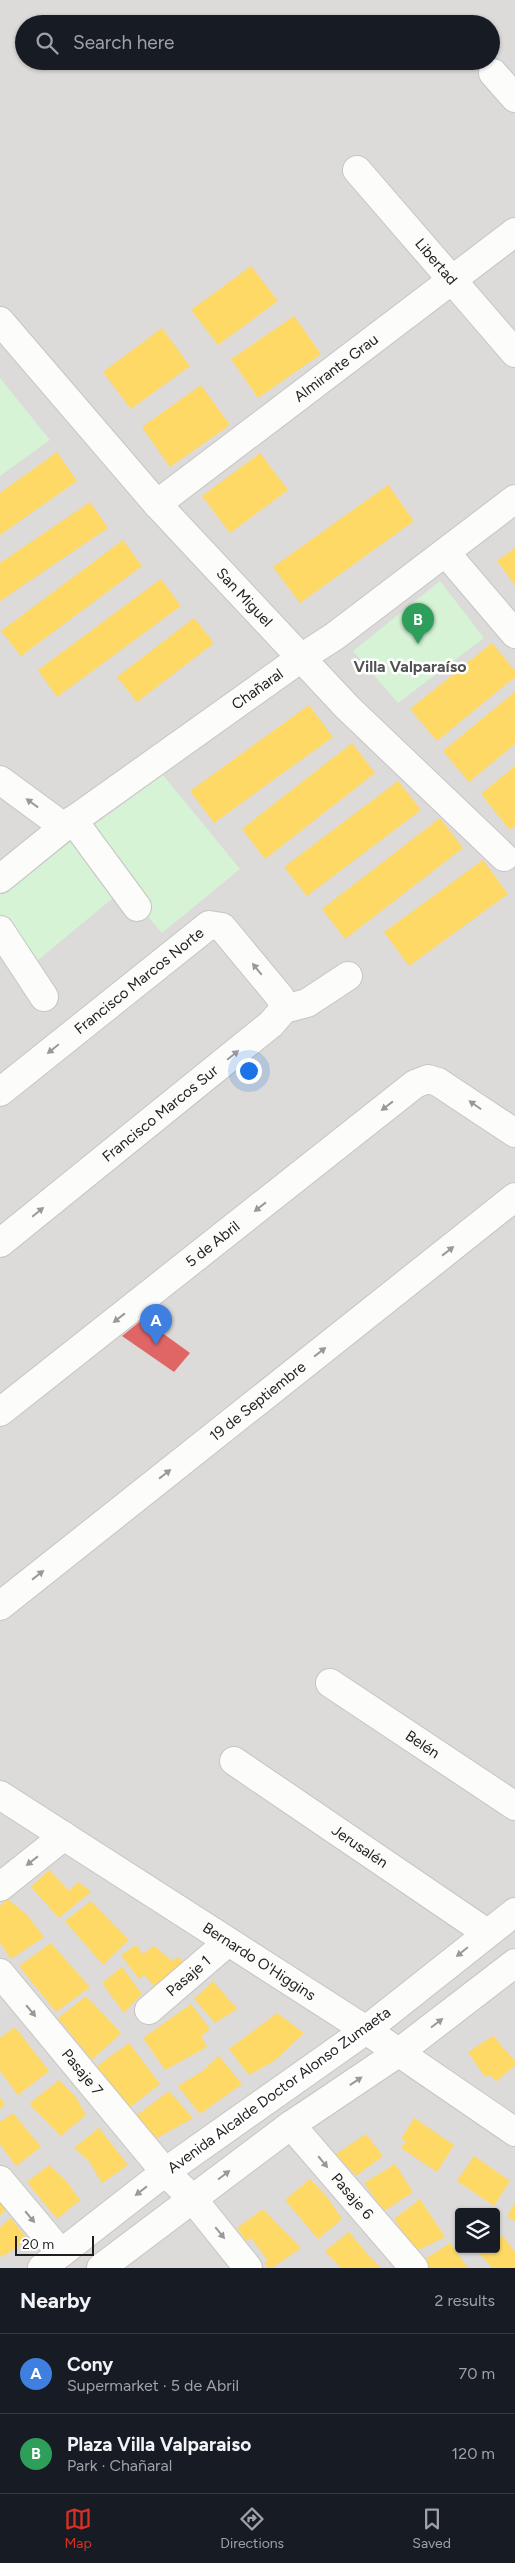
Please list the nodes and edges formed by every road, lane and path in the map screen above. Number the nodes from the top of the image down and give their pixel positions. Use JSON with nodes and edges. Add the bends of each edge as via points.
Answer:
{"nodes":[{"id":1,"x":493,"y":73,"type":"dead end"},
{"id":2,"x":515,"y":98,"type":"edge"},
{"id":3,"x":357,"y":170,"type":"dead end"},
{"id":4,"x":515,"y":232,"type":"edge"},
{"id":5,"x":452,"y":280,"type":"junction"},
{"id":6,"x":0,"y":321,"type":"edge"},
{"id":7,"x":515,"y":353,"type":"edge"},
{"id":8,"x":515,"y":499,"type":"edge"},
{"id":9,"x":156,"y":504,"type":"junction"},
{"id":10,"x":446,"y":553,"type":"junction"},
{"id":11,"x":515,"y":634,"type":"edge"},
{"id":12,"x":301,"y":658,"type":"junction"},
{"id":13,"x":0,"y":780,"type":"edge"},
{"id":14,"x":68,"y":823,"type":"junction"},
{"id":15,"x":504,"y":857,"type":"dead end"},
{"id":16,"x":0,"y":879,"type":"edge"},
{"id":17,"x":136,"y":907,"type":"dead end"},
{"id":18,"x":0,"y":930,"type":"edge"},
{"id":19,"x":348,"y":976,"type":"dead end"},
{"id":20,"x":44,"y":997,"type":"dead end"},
{"id":21,"x":284,"y":1009,"type":"junction"},
{"id":22,"x":0,"y":1092,"type":"edge"},
{"id":23,"x":515,"y":1133,"type":"edge"},
{"id":24,"x":515,"y":1197,"type":"edge"},
{"id":25,"x":0,"y":1243,"type":"edge"},
{"id":26,"x":0,"y":1412,"type":"edge"},
{"id":27,"x":0,"y":1606,"type":"edge"},
{"id":28,"x":330,"y":1683,"type":"dead end"},
{"id":29,"x":234,"y":1760,"type":"dead end"},
{"id":30,"x":0,"y":1795,"type":"edge"},
{"id":31,"x":515,"y":1806,"type":"edge"},
{"id":32,"x":64,"y":1836,"type":"junction"},
{"id":33,"x":0,"y":1886,"type":"edge"},
{"id":34,"x":515,"y":1912,"type":"edge"},
{"id":35,"x":487,"y":1933,"type":"junction"},
{"id":36,"x":228,"y":1942,"type":"junction"},
{"id":37,"x":515,"y":1963,"type":"edge"},
{"id":38,"x":0,"y":1973,"type":"edge"},
{"id":39,"x":150,"y":2010,"type":"dead end"},
{"id":40,"x":366,"y":2030,"type":"junction"},
{"id":41,"x":398,"y":2053,"type":"junction"},
{"id":42,"x":291,"y":2125,"type":"junction"},
{"id":43,"x":515,"y":2132,"type":"edge"},
{"id":44,"x":165,"y":2172,"type":"junction"},
{"id":45,"x":0,"y":2180,"type":"edge"},
{"id":46,"x":192,"y":2198,"type":"junction"},
{"id":47,"x":51,"y":2261,"type":"edge"},
{"id":48,"x":101,"y":2268,"type":"edge"},
{"id":49,"x":248,"y":2268,"type":"edge"},
{"id":50,"x":414,"y":2268,"type":"edge"}],
"edges":[{"from":1,"to":2,"type":"street"},
{"from":3,"to":5,"type":"street","name":"Libertad"},
{"from":4,"to":5,"type":"street","name":"Almirante Grau"},
{"from":5,"to":7,"type":"street","name":"Libertad"},
{"from":5,"to":9,"type":"street","name":"Almirante Grau"},
{"from":6,"to":9,"type":"street","name":"San Miguel"},
{"from":8,"to":10,"type":"street","name":"Chañaral"},
{"from":9,"to":12,"type":"street","name":"San Miguel"},
{"from":10,"to":11,"type":"street"},
{"from":10,"to":12,"type":"street","name":"Chañaral"},
{"from":12,"to":14,"type":"street","name":"Chañaral"},
{"from":12,"to":15,"type":"street","name":"San Miguel","via":[[347,707]]},
{"from":14,"to":13,"type":"street","one_way":true},
{"from":14,"to":16,"type":"street","name":"Chañaral"},
{"from":14,"to":17,"type":"street"},
{"from":18,"to":20,"type":"street"},
{"from":19,"to":21,"type":"street","name":"Francisco Marcos Sur","via":[[307,1002]]},
{"from":21,"to":22,"type":"street","name":"Francisco Marcos Norte","one_way":true,"via":[[280,997],[222,927],[209,925]]},
{"from":25,"to":21,"type":"street","name":"Francisco Marcos Sur","one_way":true,"via":[[271,1024]]},
{"from":23,"to":26,"type":"street","name":"5 de Abril","one_way":true,"via":[[451,1088],[428,1079],[415,1084]]},
{"from":27,"to":24,"type":"street","name":"19 de Septiembre","one_way":true},
{"from":28,"to":31,"type":"street","name":"Belén"},
{"from":29,"to":35,"type":"street","name":"Jerusalén"},
{"from":30,"to":32,"type":"street","name":"Bernardo O'Higgins"},
{"from":32,"to":33,"type":"street","one_way":true},
{"from":32,"to":36,"type":"street","name":"Bernardo O'Higgins"},
{"from":34,"to":35,"type":"street","name":"Avenida Alcalde Doctor Alonso Zumaeta"},
{"from":35,"to":40,"type":"street","name":"Avenida Alcalde Doctor Alonso Zumaeta","one_way":true},
{"from":36,"to":39,"type":"street","name":"Pasaje 1"},
{"from":36,"to":40,"type":"street","name":"Bernardo O'Higgins"},
{"from":41,"to":37,"type":"street","one_way":true},
{"from":38,"to":44,"type":"street","name":"Pasaje 7","one_way":true},
{"from":40,"to":41,"type":"street","name":"Bernardo O'Higgins"},
{"from":40,"to":44,"type":"street","name":"Avenida Alcalde Doctor Alonso Zumaeta"},
{"from":42,"to":41,"type":"street","one_way":true},
{"from":41,"to":43,"type":"street","name":"Bernardo O'Higgins"},
{"from":46,"to":42,"type":"street","one_way":true},
{"from":42,"to":50,"type":"street","name":"Pasaje 6","one_way":true},
{"from":44,"to":46,"type":"street","name":"Pasaje 7"},
{"from":44,"to":47,"type":"street","name":"Avenida Alcalde Doctor Alonso Zumaeta","one_way":true},
{"from":45,"to":47,"type":"street","one_way":true},
{"from":46,"to":48,"type":"street"},
{"from":46,"to":49,"type":"street","name":"Pasaje 7","one_way":true}]}
